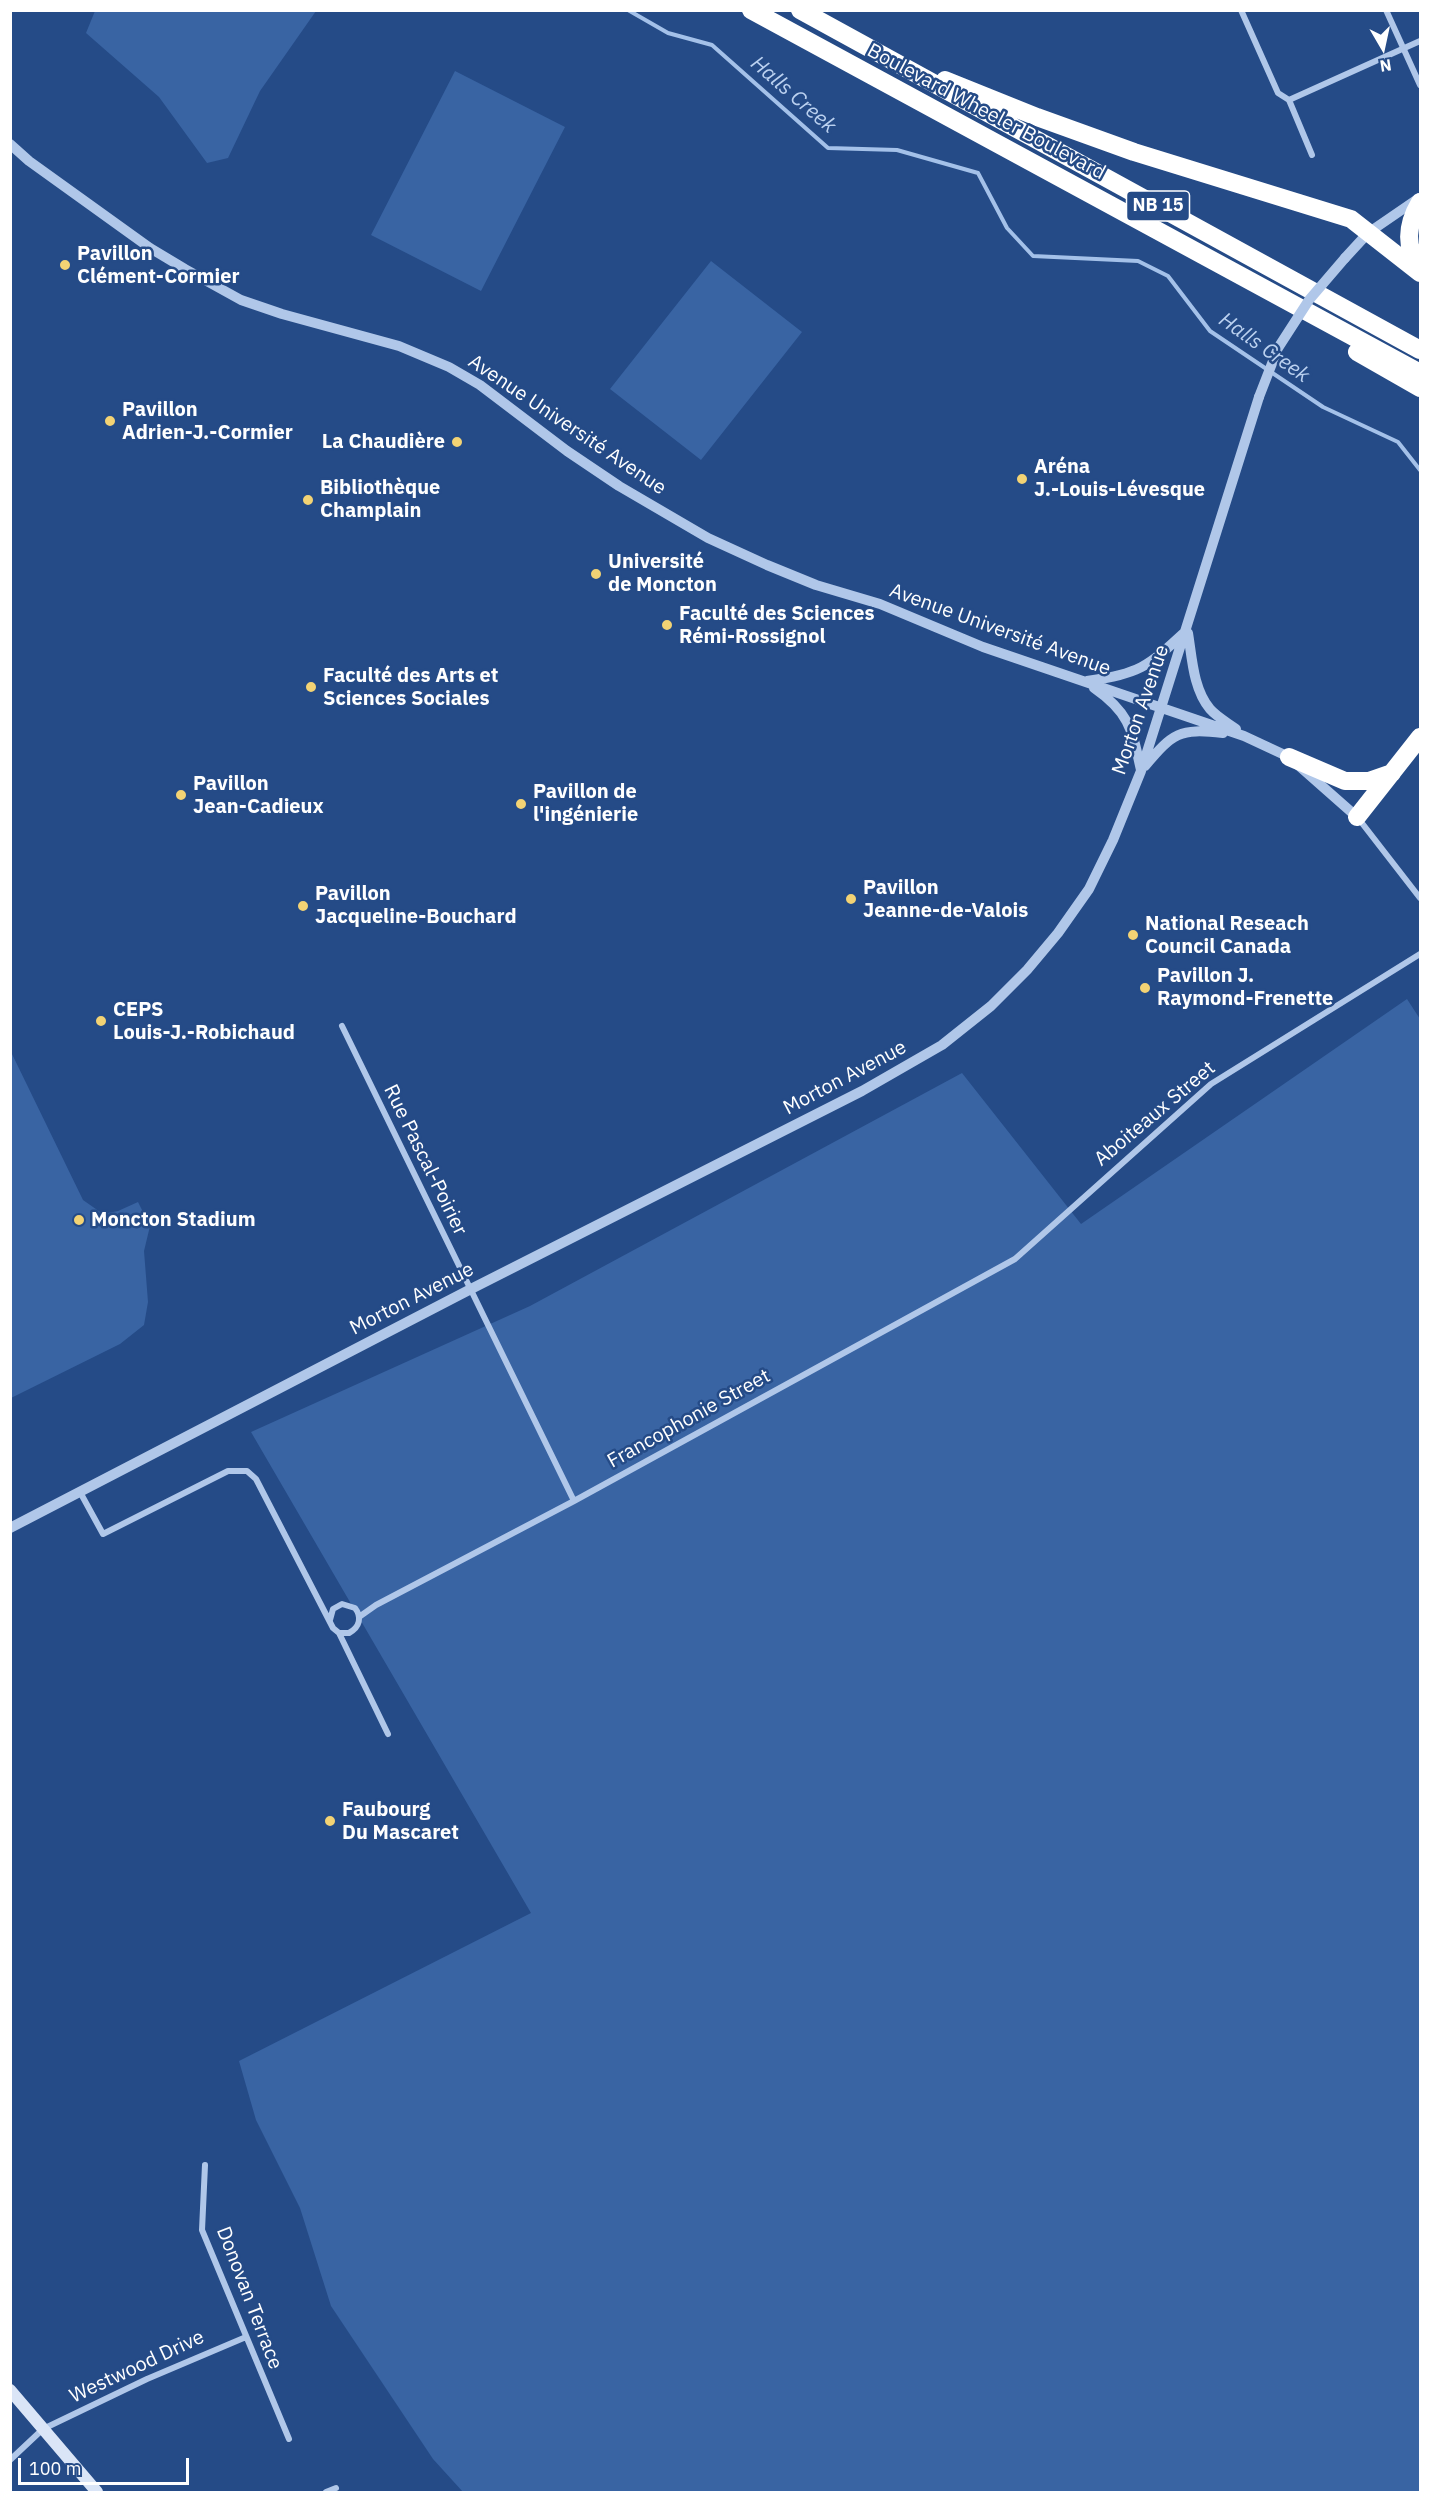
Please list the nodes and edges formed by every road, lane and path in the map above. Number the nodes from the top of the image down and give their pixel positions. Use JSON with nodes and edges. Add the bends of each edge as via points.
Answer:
{"nodes":[{"id":1,"x":752,"y":10,"type":"edge"},
{"id":2,"x":800,"y":10,"type":"edge"},
{"id":3,"x":1241,"y":10,"type":"edge"},
{"id":4,"x":1386,"y":10,"type":"edge"},
{"id":5,"x":1420,"y":41,"type":"edge"},
{"id":6,"x":1404,"y":49,"type":"junction"},
{"id":7,"x":895,"y":63,"type":"junction"},
{"id":8,"x":1420,"y":85,"type":"edge"},
{"id":9,"x":1289,"y":100,"type":"junction"},
{"id":10,"x":10,"y":144,"type":"edge"},
{"id":11,"x":1312,"y":155,"type":"dead end"},
{"id":12,"x":1420,"y":196,"type":"edge"},
{"id":13,"x":1420,"y":202,"type":"edge"},
{"id":14,"x":1368,"y":233,"type":"junction"},
{"id":15,"x":1185,"y":245,"type":"junction"},
{"id":16,"x":1420,"y":268,"type":"edge"},
{"id":17,"x":1420,"y":273,"type":"edge"},
{"id":18,"x":1420,"y":350,"type":"edge"},
{"id":19,"x":1420,"y":373,"type":"edge"},
{"id":20,"x":1420,"y":388,"type":"edge"},
{"id":21,"x":1187,"y":629,"type":"junction"},
{"id":22,"x":1084,"y":681,"type":"junction"},
{"id":23,"x":1162,"y":706,"type":"junction"},
{"id":24,"x":1244,"y":736,"type":"junction"},
{"id":25,"x":1420,"y":737,"type":"edge"},
{"id":26,"x":1289,"y":758,"type":"junction"},
{"id":27,"x":1141,"y":771,"type":"junction"},
{"id":28,"x":1392,"y":773,"type":"junction"},
{"id":29,"x":1358,"y":817,"type":"junction"},
{"id":30,"x":1420,"y":898,"type":"edge"},
{"id":31,"x":1420,"y":954,"type":"edge"},
{"id":32,"x":342,"y":1026,"type":"dead end"},
{"id":33,"x":1016,"y":1259,"type":"joint"},
{"id":34,"x":469,"y":1290,"type":"junction"},
{"id":35,"x":80,"y":1492,"type":"junction"},
{"id":36,"x":574,"y":1501,"type":"junction"},
{"id":37,"x":10,"y":1528,"type":"edge"},
{"id":38,"x":376,"y":1605,"type":"junction"},
{"id":39,"x":323,"y":1607,"type":"junction"},
{"id":40,"x":355,"y":1608,"type":"junction"},
{"id":41,"x":333,"y":1609,"type":"junction"},
{"id":42,"x":359,"y":1617,"type":"junction"},
{"id":43,"x":330,"y":1620,"type":"junction"},
{"id":44,"x":352,"y":1631,"type":"junction"},
{"id":45,"x":339,"y":1633,"type":"junction"},
{"id":46,"x":347,"y":1647,"type":"junction"},
{"id":47,"x":388,"y":1734,"type":"dead end"},
{"id":48,"x":205,"y":2165,"type":"dead end"},
{"id":49,"x":246,"y":2337,"type":"junction"},
{"id":50,"x":10,"y":2390,"type":"edge"},
{"id":51,"x":43,"y":2429,"type":"junction"},
{"id":52,"x":289,"y":2439,"type":"dead end"},
{"id":53,"x":10,"y":2460,"type":"edge"},
{"id":54,"x":336,"y":2488,"type":"dead end"},
{"id":55,"x":96,"y":2493,"type":"edge"},
{"id":56,"x":326,"y":2493,"type":"edge"}],
"edges":[{"from":1,"to":15,"type":"highway","name":"Boulevard Wheeler Boulevard","number":"NB 15"},
{"from":2,"to":7,"type":"highway","name":"Boulevard Wheeler Boulevard","number":"NB 15"},
{"from":3,"to":9,"type":"street","via":[[1278,93]]},
{"from":4,"to":6,"type":"street"},
{"from":5,"to":6,"type":"street"},
{"from":6,"to":8,"type":"street"},
{"from":6,"to":9,"type":"street"},
{"from":7,"to":14,"type":"highway","via":[[1134,152],[1351,219]]},
{"from":7,"to":18,"type":"highway","name":"Boulevard Wheeler Boulevard","number":"NB 15"},
{"from":9,"to":11,"type":"street"},
{"from":10,"to":22,"type":"street","name":"Avenue Université Avenue","via":[[150,248],[185,269],[241,300],[399,346],[449,367],[480,385],[619,486],[708,538],[816,585],[880,604]]},
{"from":12,"to":14,"type":"street","name":"Morton Avenue"},
{"from":13,"to":16,"type":"highway","via":[[1409,224],[1412,256]]},
{"from":14,"to":17,"type":"highway"},
{"from":14,"to":21,"type":"street","name":"Morton Avenue","bridge":true,"via":[[1309,300],[1278,348],[1258,397]]},
{"from":15,"to":19,"type":"highway","name":"Boulevard Wheeler Boulevard","number":"NB 15"},
{"from":15,"to":20,"type":"highway","via":[[1247,290]]},
{"from":21,"to":22,"type":"street","via":[[1144,668],[1123,676]]},
{"from":21,"to":23,"type":"street","name":"Morton Avenue"},
{"from":21,"to":24,"type":"street","via":[[1200,692],[1210,709]]},
{"from":22,"to":23,"type":"street","name":"Avenue Université Avenue"},
{"from":22,"to":27,"type":"street","via":[[1124,713]]},
{"from":23,"to":24,"type":"street","name":"Avenue Université Avenue"},
{"from":23,"to":27,"type":"street","name":"Morton Avenue"},
{"from":24,"to":26,"type":"street"},
{"from":24,"to":27,"type":"street","via":[[1197,730],[1180,733],[1164,743]]},
{"from":25,"to":28,"type":"highway"},
{"from":26,"to":28,"type":"highway","via":[[1345,781],[1369,782]]},
{"from":26,"to":29,"type":"street"},
{"from":27,"to":34,"type":"street","name":"Morton Avenue","via":[[1089,889],[1058,933],[991,1006],[942,1045],[862,1091]]},
{"from":28,"to":29,"type":"highway"},
{"from":29,"to":30,"type":"street"},
{"from":31,"to":33,"type":"street","name":"Aboiteaux Street","via":[[1211,1084]]},
{"from":32,"to":34,"type":"street","name":"Rue Pascal-Poirier"},
{"from":33,"to":36,"type":"street","name":"Francophonie Street"},
{"from":34,"to":35,"type":"street","name":"Morton Avenue"},
{"from":34,"to":36,"type":"street","name":"Rue Pascal-Poirier"},
{"from":35,"to":37,"type":"street","name":"Morton Avenue"},
{"from":35,"to":39,"type":"street","via":[[103,1534],[228,1471],[247,1471],[256,1479]]},
{"from":36,"to":38,"type":"street","name":"Francophonie Street"},
{"from":38,"to":40,"type":"street","name":"Francophonie Street"},
{"from":38,"to":42,"type":"street","name":"Francophonie Street"},
{"from":39,"to":41,"type":"street"},
{"from":39,"to":43,"type":"street"},
{"from":40,"to":41,"type":"street","via":[[342,1604]]},
{"from":40,"to":42,"type":"street"},
{"from":41,"to":43,"type":"street"},
{"from":42,"to":44,"type":"street"},
{"from":43,"to":45,"type":"street"},
{"from":44,"to":45,"type":"street"},
{"from":44,"to":46,"type":"street"},
{"from":45,"to":46,"type":"street"},
{"from":46,"to":47,"type":"street"},
{"from":48,"to":49,"type":"street","name":"Donovan Terrace","via":[[202,2230]]},
{"from":49,"to":51,"type":"street","name":"Westwood Drive"},
{"from":49,"to":52,"type":"street","name":"Donovan Terrace"},
{"from":50,"to":51,"type":"main road"},
{"from":51,"to":53,"type":"street","name":"Westwood Drive"},
{"from":51,"to":55,"type":"main road"},
{"from":54,"to":56,"type":"street"}]}
